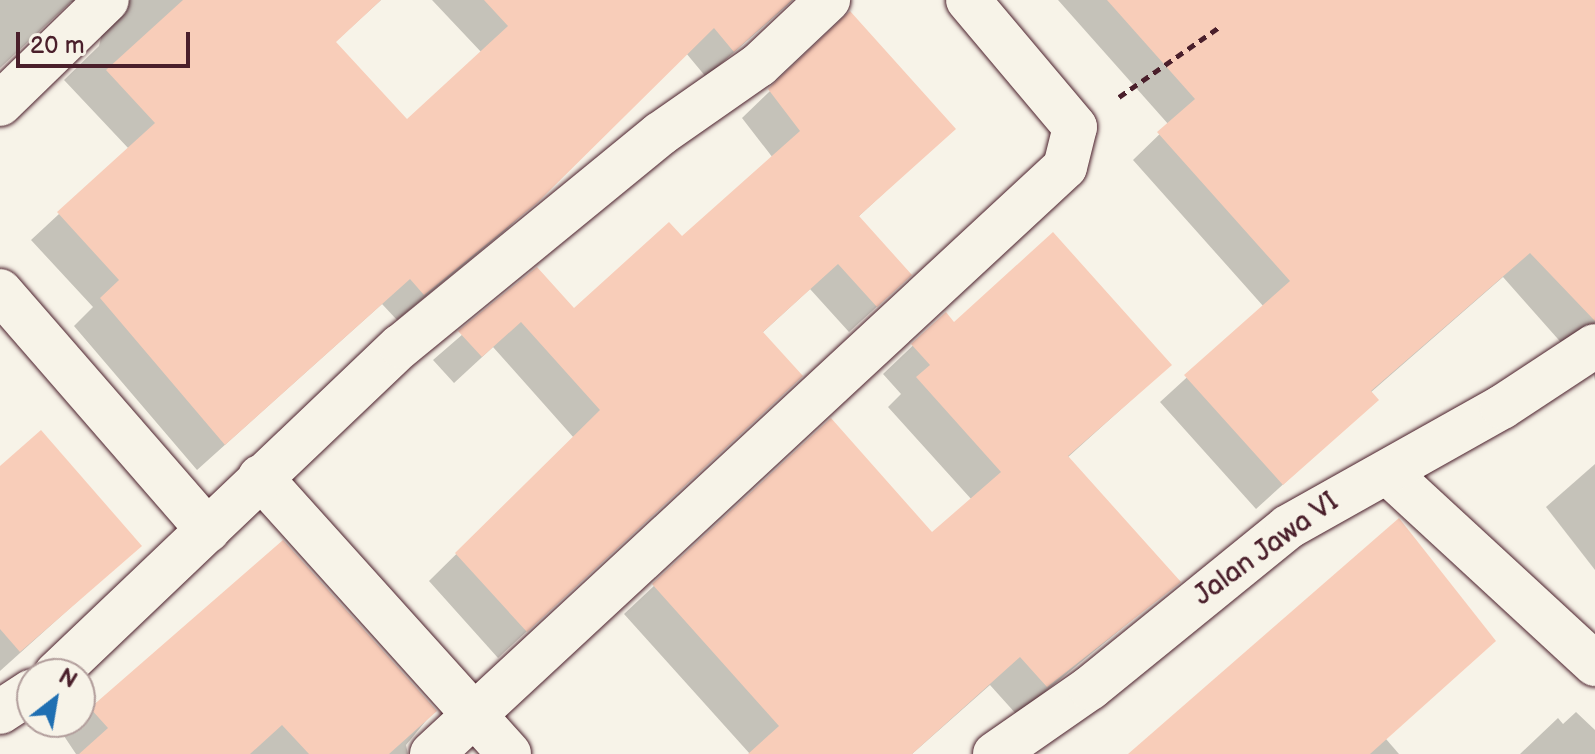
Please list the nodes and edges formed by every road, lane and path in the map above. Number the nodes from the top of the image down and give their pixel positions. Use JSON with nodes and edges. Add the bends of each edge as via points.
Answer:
{"nodes":[{"id":1,"x":107,"y":0,"type":"edge"},
{"id":2,"x":828,"y":0,"type":"edge"},
{"id":3,"x":968,"y":0,"type":"edge"},
{"id":4,"x":1218,"y":28,"type":"dead end"},
{"id":5,"x":0,"y":104,"type":"edge"},
{"id":6,"x":1075,"y":127,"type":"junction"},
{"id":7,"x":0,"y":291,"type":"edge"},
{"id":8,"x":1595,"y":346,"type":"edge"},
{"id":9,"x":1388,"y":473,"type":"junction"},
{"id":10,"x":260,"y":477,"type":"junction"},
{"id":11,"x":208,"y":530,"type":"junction"},
{"id":12,"x":73,"y":658,"type":"edge"},
{"id":13,"x":1595,"y":664,"type":"edge"},
{"id":14,"x":474,"y":714,"type":"junction"},
{"id":15,"x":432,"y":754,"type":"edge"},
{"id":16,"x":509,"y":754,"type":"edge"},
{"id":17,"x":995,"y":754,"type":"edge"}],
"edges":[{"from":1,"to":5,"type":"street"},
{"from":2,"to":10,"type":"street","via":[[759,65],[660,134],[401,346]]},
{"from":3,"to":6,"type":"street"},
{"from":4,"to":6,"type":"path"},
{"from":6,"to":14,"type":"street","via":[[1065,167]]},
{"from":7,"to":11,"type":"street"},
{"from":8,"to":9,"type":"street","name":"Jalan Jawa VI"},
{"from":9,"to":13,"type":"street"},
{"from":9,"to":17,"type":"street","name":"Jalan Jawa VI","via":[[1288,527],[1090,688]]},
{"from":10,"to":11,"type":"street"},
{"from":10,"to":14,"type":"street"},
{"from":11,"to":12,"type":"street"},
{"from":14,"to":15,"type":"street"},
{"from":14,"to":16,"type":"street"}]}
